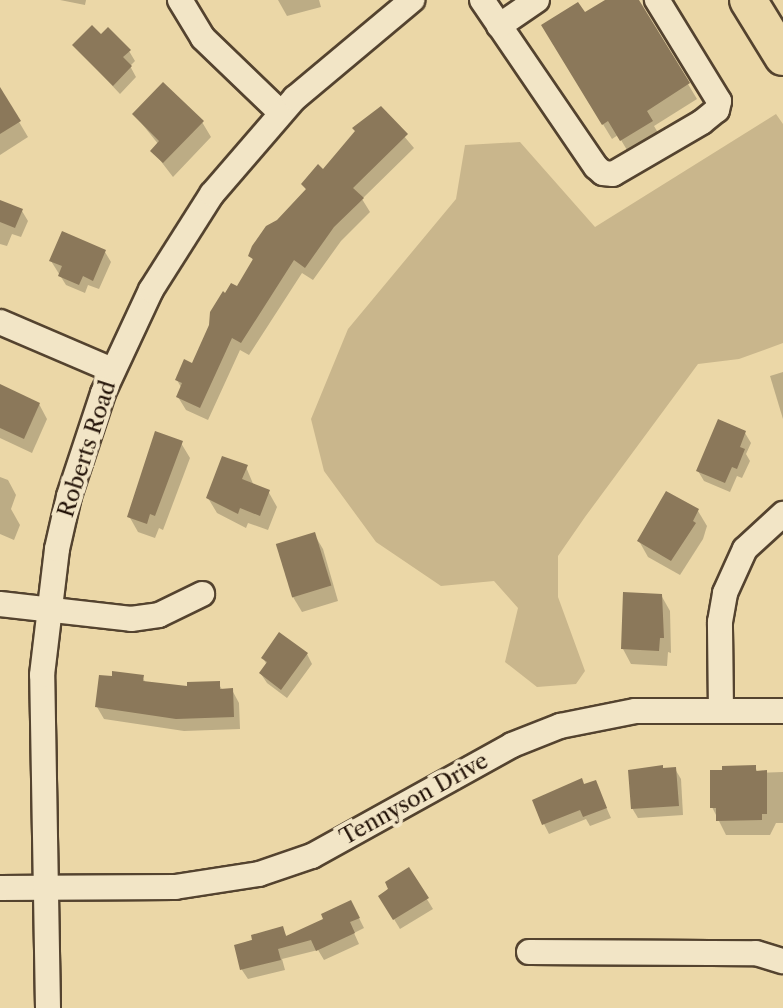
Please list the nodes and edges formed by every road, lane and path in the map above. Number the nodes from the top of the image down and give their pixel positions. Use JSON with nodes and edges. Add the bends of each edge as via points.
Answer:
{"nodes":[{"id":1,"x":180,"y":0,"type":"edge"},
{"id":2,"x":412,"y":0,"type":"edge"},
{"id":3,"x":482,"y":0,"type":"edge"},
{"id":4,"x":537,"y":0,"type":"edge"},
{"id":5,"x":657,"y":0,"type":"edge"},
{"id":6,"x":748,"y":0,"type":"edge"},
{"id":7,"x":499,"y":26,"type":"junction"},
{"id":8,"x":783,"y":57,"type":"edge"},
{"id":9,"x":281,"y":113,"type":"junction"},
{"id":10,"x":0,"y":322,"type":"edge"},
{"id":11,"x":112,"y":370,"type":"junction"},
{"id":12,"x":783,"y":514,"type":"edge"},
{"id":13,"x":202,"y":594,"type":"dead end"},
{"id":14,"x":0,"y":604,"type":"edge"},
{"id":15,"x":48,"y":609,"type":"junction"},
{"id":16,"x":721,"y":710,"type":"junction"},
{"id":17,"x":783,"y":711,"type":"edge"},
{"id":18,"x":0,"y":888,"type":"edge"},
{"id":19,"x":45,"y":888,"type":"junction"},
{"id":20,"x":529,"y":952,"type":"dead end"},
{"id":21,"x":783,"y":961,"type":"edge"},
{"id":22,"x":48,"y":1008,"type":"edge"}],
"edges":[{"from":1,"to":9,"type":"street","via":[[203,38]]},
{"from":2,"to":9,"type":"street","name":"Roberts Road"},
{"from":3,"to":7,"type":"street"},
{"from":4,"to":7,"type":"street"},
{"from":5,"to":7,"type":"street","via":[[719,101],[717,110],[613,174],[596,167]]},
{"from":6,"to":8,"type":"highway"},
{"from":9,"to":11,"type":"street","name":"Roberts Road","via":[[186,233]]},
{"from":10,"to":11,"type":"street"},
{"from":11,"to":15,"type":"street","name":"Roberts Road","via":[[69,496]]},
{"from":12,"to":16,"type":"street","via":[[745,549],[725,593],[720,622]]},
{"from":13,"to":15,"type":"street","via":[[159,615],[131,619]]},
{"from":14,"to":15,"type":"street"},
{"from":15,"to":19,"type":"street","name":"Roberts Road","via":[[42,675]]},
{"from":16,"to":17,"type":"street","name":"Tennyson Drive"},
{"from":16,"to":19,"type":"street","name":"Tennyson Drive","via":[[635,711],[560,726],[512,745],[312,856],[259,874],[175,887]]},
{"from":18,"to":19,"type":"street","name":"Tennyson Drive"},
{"from":19,"to":22,"type":"street","name":"Roberts Road"},
{"from":20,"to":21,"type":"street","via":[[756,953]]}]}
